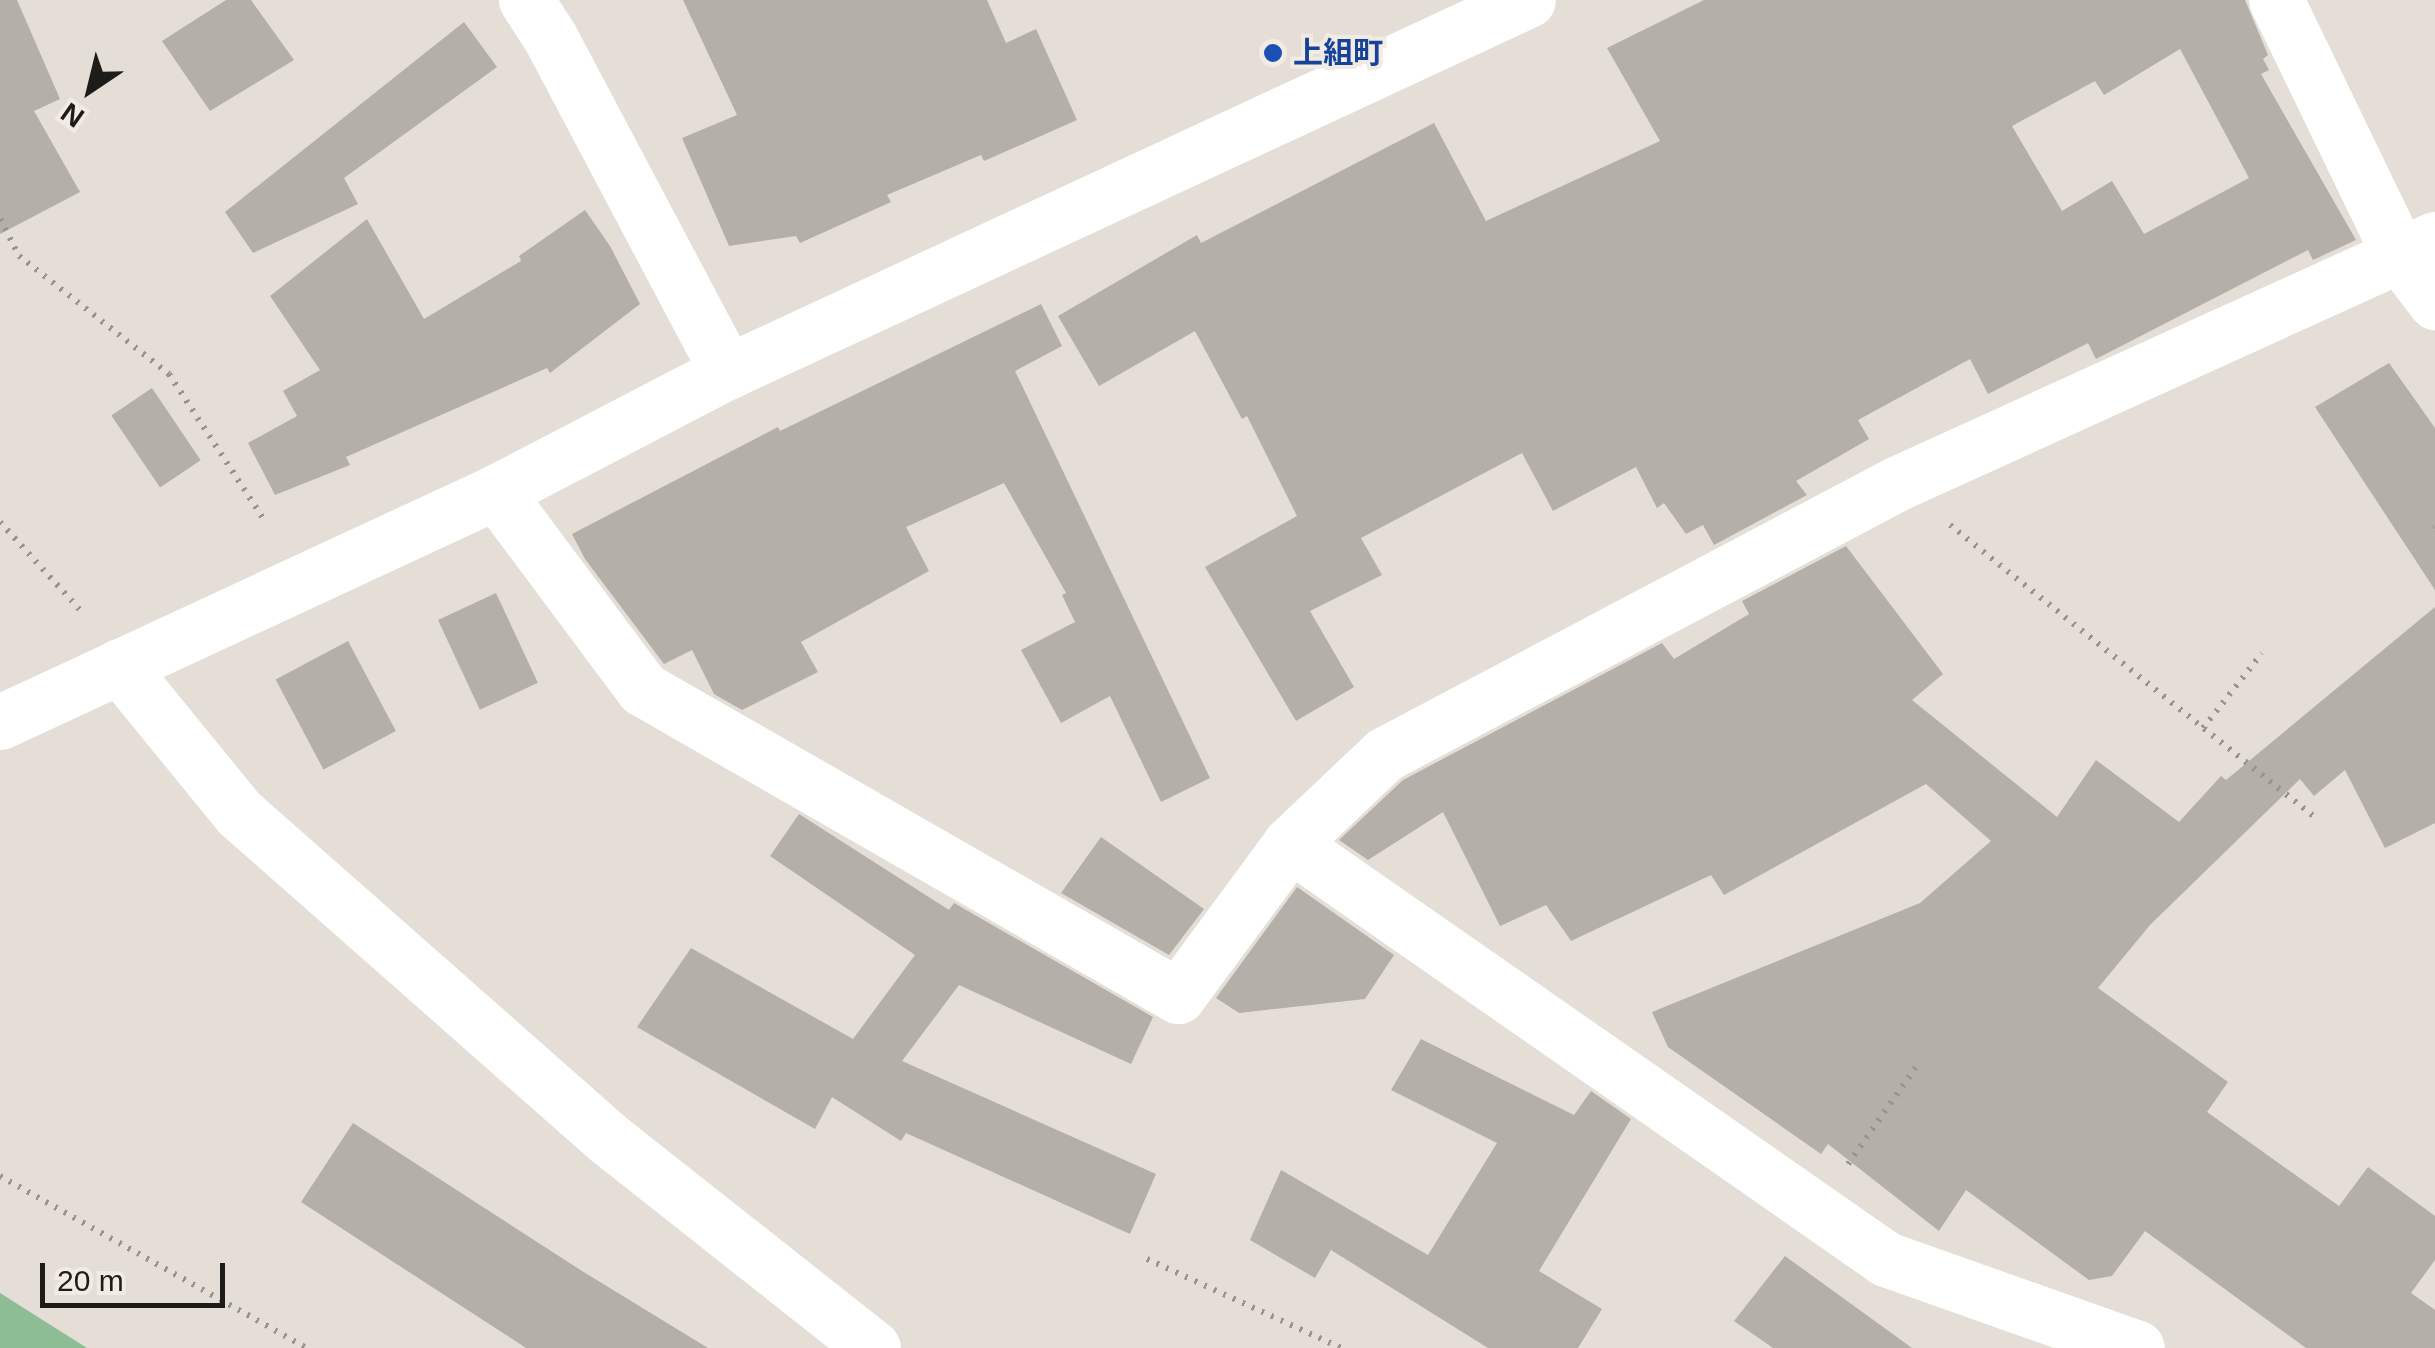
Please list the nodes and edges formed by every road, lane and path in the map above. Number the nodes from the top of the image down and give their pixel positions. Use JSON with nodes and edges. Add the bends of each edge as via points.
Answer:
{"nodes":[{"id":1,"x":526,"y":0,"type":"edge"},
{"id":2,"x":1528,"y":0,"type":"edge"},
{"id":3,"x":2276,"y":0,"type":"edge"},
{"id":4,"x":0,"y":219,"type":"edge"},
{"id":5,"x":2417,"y":247,"type":"edge"},
{"id":6,"x":2435,"y":302,"type":"edge"},
{"id":7,"x":727,"y":372,"type":"junction"},
{"id":8,"x":1898,"y":483,"type":"junction"},
{"id":9,"x":496,"y":492,"type":"junction"},
{"id":10,"x":265,"y":521,"type":"dead end"},
{"id":11,"x":0,"y":522,"type":"edge"},
{"id":12,"x":81,"y":611,"type":"dead end"},
{"id":13,"x":2262,"y":653,"type":"dead end"},
{"id":14,"x":119,"y":666,"type":"junction"},
{"id":15,"x":0,"y":722,"type":"edge"},
{"id":16,"x":2203,"y":728,"type":"junction"},
{"id":17,"x":2313,"y":816,"type":"dead end"},
{"id":18,"x":1290,"y":844,"type":"junction"},
{"id":19,"x":1920,"y":1061,"type":"dead end"},
{"id":20,"x":0,"y":1176,"type":"edge"},
{"id":21,"x":1816,"y":1210,"type":"junction"},
{"id":22,"x":1147,"y":1259,"type":"dead end"},
{"id":23,"x":1316,"y":1337,"type":"junction"},
{"id":24,"x":306,"y":1348,"type":"edge"},
{"id":25,"x":872,"y":1348,"type":"edge"},
{"id":26,"x":1310,"y":1348,"type":"edge"},
{"id":27,"x":1341,"y":1348,"type":"edge"},
{"id":28,"x":2137,"y":1348,"type":"edge"}],
"edges":[{"from":1,"to":7,"type":"street"},
{"from":2,"to":7,"type":"street"},
{"from":3,"to":5,"type":"street"},
{"from":4,"to":10,"type":"path","via":[[19,256],[169,374]]},
{"from":5,"to":6,"type":"street"},
{"from":5,"to":8,"type":"street"},
{"from":7,"to":9,"type":"street"},
{"from":8,"to":16,"type":"path"},
{"from":8,"to":18,"type":"street","via":[[1385,754]]},
{"from":9,"to":14,"type":"street"},
{"from":9,"to":18,"type":"street","via":[[643,690],[1178,996]]},
{"from":11,"to":12,"type":"path"},
{"from":13,"to":16,"type":"path"},
{"from":14,"to":15,"type":"street"},
{"from":14,"to":25,"type":"street","via":[[239,813],[610,1140]]},
{"from":16,"to":17,"type":"path"},
{"from":18,"to":21,"type":"street"},
{"from":19,"to":21,"type":"path"},
{"from":20,"to":24,"type":"path"},
{"from":21,"to":28,"type":"street","via":[[1886,1259]]},
{"from":22,"to":23,"type":"path"},
{"from":23,"to":26,"type":"path"},
{"from":23,"to":27,"type":"path"}]}
